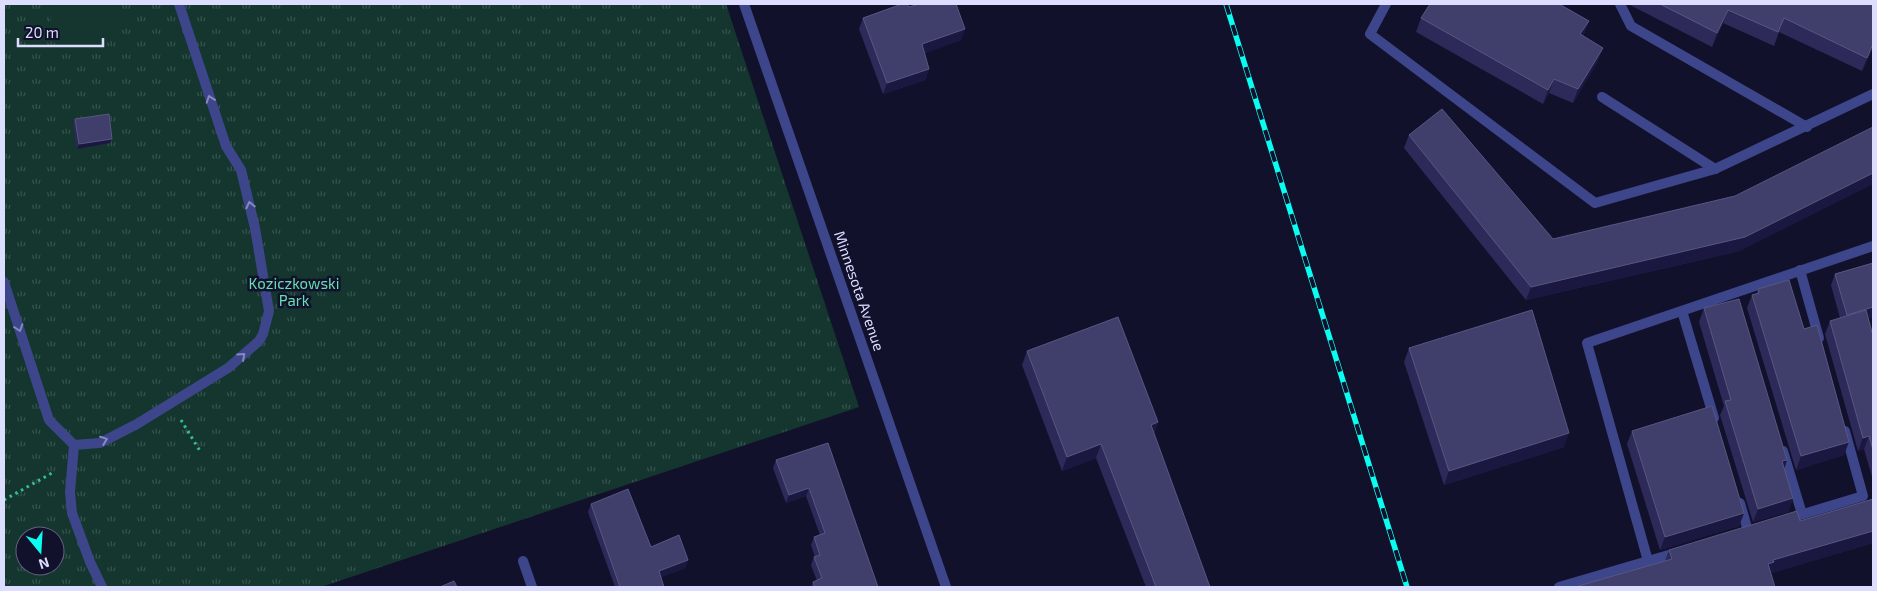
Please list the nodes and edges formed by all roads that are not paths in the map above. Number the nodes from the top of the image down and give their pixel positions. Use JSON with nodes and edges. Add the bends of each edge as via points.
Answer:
{"nodes":[{"id":1,"x":179,"y":4,"type":"edge"},
{"id":2,"x":744,"y":4,"type":"edge"},
{"id":3,"x":1386,"y":4,"type":"edge"},
{"id":4,"x":1620,"y":4,"type":"edge"},
{"id":5,"x":1873,"y":94,"type":"edge"},
{"id":6,"x":1602,"y":97,"type":"dead end"},
{"id":7,"x":1807,"y":127,"type":"junction"},
{"id":8,"x":1715,"y":169,"type":"junction"},
{"id":9,"x":1873,"y":246,"type":"edge"},
{"id":10,"x":1800,"y":270,"type":"junction"},
{"id":11,"x":4,"y":282,"type":"edge"},
{"id":12,"x":1682,"y":311,"type":"junction"},
{"id":13,"x":1821,"y":346,"type":"edge"},
{"id":14,"x":1842,"y":421,"type":"edge"},
{"id":15,"x":1716,"y":426,"type":"edge"},
{"id":16,"x":1780,"y":440,"type":"edge"},
{"id":17,"x":74,"y":445,"type":"junction"},
{"id":18,"x":1736,"y":493,"type":"edge"},
{"id":19,"x":1802,"y":514,"type":"junction"},
{"id":20,"x":1775,"y":523,"type":"edge"},
{"id":21,"x":1748,"y":531,"type":"edge"},
{"id":22,"x":1693,"y":548,"type":"edge"},
{"id":23,"x":523,"y":561,"type":"dead end"},
{"id":24,"x":1648,"y":561,"type":"junction"},
{"id":25,"x":102,"y":587,"type":"edge"},
{"id":26,"x":532,"y":587,"type":"edge"},
{"id":27,"x":946,"y":587,"type":"edge"},
{"id":28,"x":1559,"y":587,"type":"edge"}],
"edges":[{"from":17,"to":1,"type":"street","one_way":true,"via":[[100,443],[228,368],[259,341],[269,311],[241,170],[226,146]]},
{"from":2,"to":27,"type":"street","name":"Minnesota Avenue"},
{"from":3,"to":8,"type":"street","via":[[1370,34],[1595,203]]},
{"from":4,"to":7,"type":"street","via":[[1631,26]]},
{"from":5,"to":7,"type":"street"},
{"from":6,"to":8,"type":"street"},
{"from":7,"to":8,"type":"street"},
{"from":9,"to":10,"type":"street"},
{"from":10,"to":12,"type":"street","via":[[1737,297]]},
{"from":10,"to":13,"type":"street"},
{"from":11,"to":17,"type":"street","one_way":true,"via":[[49,420]]},
{"from":12,"to":15,"type":"street"},
{"from":12,"to":24,"type":"street","via":[[1587,343]]},
{"from":14,"to":19,"type":"street","via":[[1863,496]]},
{"from":16,"to":19,"type":"street"},
{"from":17,"to":25,"type":"street","via":[[70,492],[72,513]]},
{"from":18,"to":21,"type":"street"},
{"from":19,"to":20,"type":"street"},
{"from":22,"to":24,"type":"street"},
{"from":23,"to":26,"type":"street"},
{"from":24,"to":28,"type":"street"}]}
